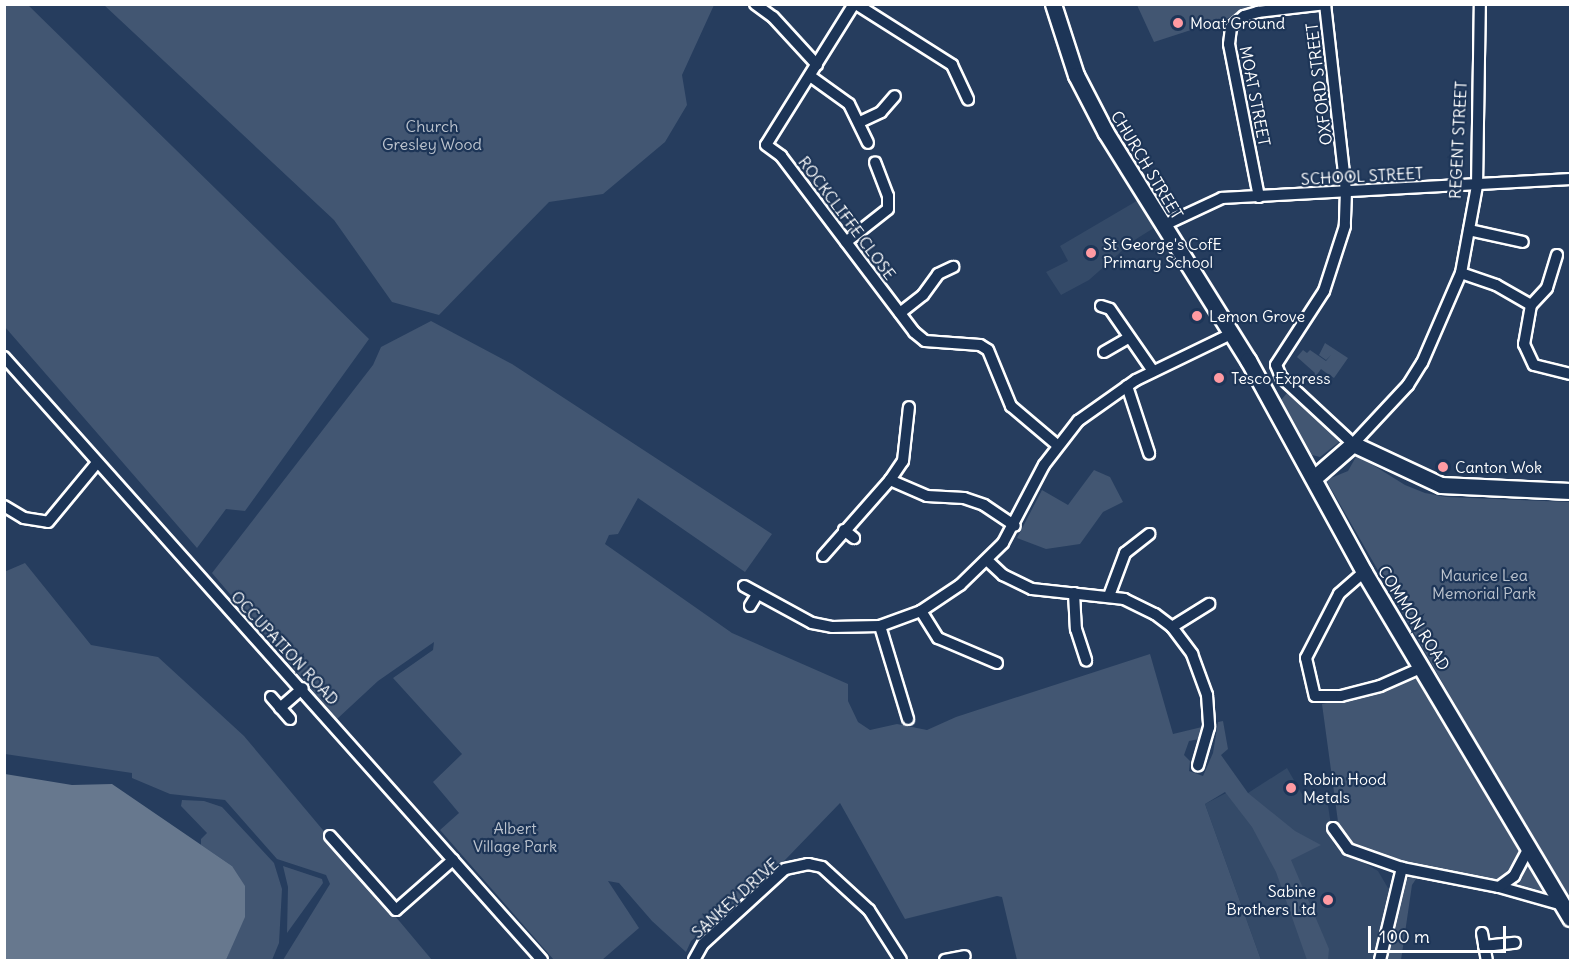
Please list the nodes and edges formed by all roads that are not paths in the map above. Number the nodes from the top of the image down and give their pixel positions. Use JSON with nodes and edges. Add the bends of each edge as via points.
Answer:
{"nodes":[{"id":1,"x":755,"y":4,"type":"edge"},
{"id":2,"x":855,"y":4,"type":"edge"},
{"id":3,"x":1053,"y":4,"type":"edge"},
{"id":4,"x":1480,"y":4,"type":"edge"},
{"id":5,"x":1325,"y":5,"type":"edge"},
{"id":6,"x":817,"y":65,"type":"junction"},
{"id":7,"x":810,"y":76,"type":"junction"},
{"id":8,"x":895,"y":96,"type":"dead end"},
{"id":9,"x":968,"y":100,"type":"dead end"},
{"id":10,"x":860,"y":122,"type":"junction"},
{"id":11,"x":868,"y":143,"type":"dead end"},
{"id":12,"x":875,"y":162,"type":"dead end"},
{"id":13,"x":1570,"y":179,"type":"edge"},
{"id":14,"x":1477,"y":186,"type":"junction"},
{"id":15,"x":1346,"y":191,"type":"junction"},
{"id":16,"x":1259,"y":197,"type":"junction"},
{"id":17,"x":1162,"y":226,"type":"junction"},
{"id":18,"x":1469,"y":230,"type":"junction"},
{"id":19,"x":846,"y":242,"type":"junction"},
{"id":20,"x":1523,"y":242,"type":"dead end"},
{"id":21,"x":1557,"y":255,"type":"dead end"},
{"id":22,"x":953,"y":267,"type":"dead end"},
{"id":23,"x":1461,"y":273,"type":"junction"},
{"id":24,"x":1531,"y":305,"type":"junction"},
{"id":25,"x":1101,"y":306,"type":"dead end"},
{"id":26,"x":900,"y":313,"type":"junction"},
{"id":27,"x":1231,"y":334,"type":"junction"},
{"id":28,"x":1128,"y":338,"type":"junction"},
{"id":29,"x":1104,"y":352,"type":"dead end"},
{"id":30,"x":4,"y":357,"type":"edge"},
{"id":31,"x":1153,"y":371,"type":"junction"},
{"id":32,"x":1570,"y":374,"type":"edge"},
{"id":33,"x":1127,"y":386,"type":"junction"},
{"id":34,"x":909,"y":407,"type":"dead end"},
{"id":35,"x":1353,"y":444,"type":"junction"},
{"id":36,"x":1057,"y":445,"type":"junction"},
{"id":37,"x":1149,"y":453,"type":"dead end"},
{"id":38,"x":96,"y":464,"type":"junction"},
{"id":39,"x":1315,"y":477,"type":"junction"},
{"id":40,"x":890,"y":480,"type":"junction"},
{"id":41,"x":1570,"y":491,"type":"edge"},
{"id":42,"x":4,"y":506,"type":"edge"},
{"id":43,"x":1015,"y":526,"type":"junction"},
{"id":44,"x":844,"y":530,"type":"junction"},
{"id":45,"x":1149,"y":534,"type":"dead end"},
{"id":46,"x":854,"y":538,"type":"dead end"},
{"id":47,"x":823,"y":556,"type":"dead end"},
{"id":48,"x":988,"y":561,"type":"junction"},
{"id":49,"x":1364,"y":572,"type":"junction"},
{"id":50,"x":744,"y":586,"type":"dead end"},
{"id":51,"x":1074,"y":593,"type":"junction"},
{"id":52,"x":757,"y":595,"type":"junction"},
{"id":53,"x":1108,"y":596,"type":"junction"},
{"id":54,"x":1209,"y":604,"type":"dead end"},
{"id":55,"x":750,"y":606,"type":"dead end"},
{"id":56,"x":921,"y":611,"type":"junction"},
{"id":57,"x":880,"y":626,"type":"junction"},
{"id":58,"x":1172,"y":627,"type":"junction"},
{"id":59,"x":1086,"y":660,"type":"dead end"},
{"id":60,"x":997,"y":663,"type":"dead end"},
{"id":61,"x":1423,"y":667,"type":"junction"},
{"id":62,"x":303,"y":688,"type":"junction"},
{"id":63,"x":898,"y":692,"type":"junction"},
{"id":64,"x":887,"y":695,"type":"dead end"},
{"id":65,"x":271,"y":697,"type":"dead end"},
{"id":66,"x":280,"y":708,"type":"junction"},
{"id":67,"x":290,"y":719,"type":"dead end"},
{"id":68,"x":908,"y":719,"type":"dead end"},
{"id":69,"x":1198,"y":765,"type":"dead end"},
{"id":70,"x":1333,"y":828,"type":"dead end"},
{"id":71,"x":330,"y":836,"type":"dead end"},
{"id":72,"x":1529,"y":848,"type":"junction"},
{"id":73,"x":453,"y":860,"type":"junction"},
{"id":74,"x":1402,"y":868,"type":"junction"},
{"id":75,"x":1499,"y":887,"type":"junction"},
{"id":76,"x":396,"y":910,"type":"junction"},
{"id":77,"x":1567,"y":912,"type":"edge"},
{"id":78,"x":404,"y":920,"type":"dead end"},
{"id":79,"x":1482,"y":933,"type":"dead end"},
{"id":80,"x":1515,"y":943,"type":"dead end"},
{"id":81,"x":1484,"y":946,"type":"junction"},
{"id":82,"x":965,"y":957,"type":"dead end"},
{"id":83,"x":542,"y":960,"type":"edge"},
{"id":84,"x":694,"y":960,"type":"edge"},
{"id":85,"x":900,"y":960,"type":"edge"},
{"id":86,"x":945,"y":960,"type":"edge"},
{"id":87,"x":1380,"y":960,"type":"edge"},
{"id":88,"x":1486,"y":960,"type":"edge"}],
"edges":[{"from":1,"to":6,"type":"street","via":[[773,17]]},
{"from":2,"to":6,"type":"street"},
{"from":2,"to":9,"type":"street","via":[[952,65]]},
{"from":3,"to":17,"type":"street","name":"CHURCH STREET","via":[[1076,75],[1106,134]]},
{"from":4,"to":14,"type":"street","name":"REGENT STREET"},
{"from":5,"to":15,"type":"street","name":"OXFORD STREET"},
{"from":5,"to":16,"type":"street","name":"MOAT STREET","via":[[1258,12],[1244,16],[1231,27],[1229,44]]},
{"from":6,"to":7,"type":"street"},
{"from":7,"to":10,"type":"street","via":[[849,104]]},
{"from":7,"to":19,"type":"street","name":"ROCKCLIFFE CLOSE","via":[[766,145],[781,156]]},
{"from":8,"to":10,"type":"street","via":[[881,112]]},
{"from":10,"to":11,"type":"street"},
{"from":12,"to":19,"type":"street","via":[[888,196],[888,209]]},
{"from":13,"to":14,"type":"street","name":"SCHOOL STREET"},
{"from":14,"to":15,"type":"street","name":"SCHOOL STREET"},
{"from":14,"to":18,"type":"street","name":"REGENT STREET"},
{"from":15,"to":16,"type":"street","name":"SCHOOL STREET"},
{"from":15,"to":35,"type":"street","name":"OXFORD STREET","via":[[1345,226],[1329,280],[1308,320],[1276,365],[1281,377]]},
{"from":16,"to":17,"type":"street","name":"SCHOOL STREET","via":[[1211,200]]},
{"from":17,"to":27,"type":"street","name":"CHURCH STREET"},
{"from":18,"to":20,"type":"street"},
{"from":18,"to":23,"type":"street","name":"REGENT STREET"},
{"from":19,"to":26,"type":"street","name":"ROCKCLIFFE CLOSE"},
{"from":21,"to":24,"type":"street","via":[[1547,288]]},
{"from":22,"to":26,"type":"street","via":[[938,274],[923,295]]},
{"from":23,"to":24,"type":"street","via":[[1496,285]]},
{"from":23,"to":35,"type":"street","name":"REGENT STREET","via":[[1422,363],[1408,385]]},
{"from":24,"to":32,"type":"street","via":[[1524,344],[1534,364]]},
{"from":25,"to":28,"type":"street","via":[[1110,309]]},
{"from":26,"to":36,"type":"street","name":"ROCKCLIFFE CLOSE","via":[[925,341],[980,345],[988,350],[1011,406]]},
{"from":27,"to":31,"type":"street"},
{"from":27,"to":39,"type":"street","name":"COMMON ROAD"},
{"from":28,"to":29,"type":"street"},
{"from":28,"to":31,"type":"street"},
{"from":30,"to":38,"type":"street","name":"OCCUPATION ROAD"},
{"from":31,"to":33,"type":"street"},
{"from":33,"to":36,"type":"street","via":[[1078,421]]},
{"from":33,"to":37,"type":"street"},
{"from":34,"to":40,"type":"street","via":[[902,423],[903,461]]},
{"from":35,"to":39,"type":"street","name":"REGENT STREET"},
{"from":35,"to":41,"type":"street","via":[[1441,484]]},
{"from":36,"to":43,"type":"street"},
{"from":38,"to":42,"type":"street","via":[[48,522],[24,518]]},
{"from":38,"to":62,"type":"street","name":"OCCUPATION ROAD"},
{"from":39,"to":49,"type":"street","name":"COMMON ROAD"},
{"from":40,"to":43,"type":"street","via":[[927,496],[964,498],[984,505]]},
{"from":40,"to":44,"type":"street"},
{"from":43,"to":48,"type":"street"},
{"from":44,"to":46,"type":"street"},
{"from":44,"to":47,"type":"street"},
{"from":45,"to":53,"type":"street","via":[[1125,554]]},
{"from":48,"to":51,"type":"street","via":[[1003,575],[1032,589]]},
{"from":48,"to":56,"type":"street"},
{"from":49,"to":61,"type":"street","name":"COMMON ROAD"},
{"from":49,"to":61,"type":"street","via":[[1339,594],[1306,657],[1315,696],[1341,696],[1380,686]]},
{"from":50,"to":52,"type":"street"},
{"from":51,"to":53,"type":"street"},
{"from":51,"to":59,"type":"street","via":[[1076,629]]},
{"from":52,"to":55,"type":"street"},
{"from":52,"to":57,"type":"street","via":[[812,623],[854,629]]},
{"from":53,"to":58,"type":"street","via":[[1136,603]]},
{"from":54,"to":58,"type":"street"},
{"from":56,"to":57,"type":"street"},
{"from":56,"to":60,"type":"street","via":[[938,638]]},
{"from":57,"to":63,"type":"street"},
{"from":58,"to":69,"type":"street","via":[[1192,654],[1207,695],[1209,727]]},
{"from":61,"to":72,"type":"street","name":"COMMON ROAD"},
{"from":62,"to":66,"type":"street"},
{"from":62,"to":73,"type":"street","name":"OCCUPATION ROAD"},
{"from":63,"to":64,"type":"street"},
{"from":63,"to":68,"type":"street"},
{"from":65,"to":66,"type":"street"},
{"from":66,"to":67,"type":"street"},
{"from":70,"to":74,"type":"street","via":[[1348,849]]},
{"from":71,"to":76,"type":"street"},
{"from":72,"to":75,"type":"street","via":[[1514,876]]},
{"from":72,"to":77,"type":"street","name":"COMMON ROAD"},
{"from":73,"to":76,"type":"street"},
{"from":73,"to":83,"type":"street","name":"OCCUPATION ROAD"},
{"from":74,"to":75,"type":"street"},
{"from":74,"to":87,"type":"street"},
{"from":75,"to":77,"type":"street"},
{"from":76,"to":78,"type":"street"},
{"from":79,"to":81,"type":"street"},
{"from":80,"to":81,"type":"street"},
{"from":81,"to":88,"type":"street"},
{"from":82,"to":86,"type":"street"},
{"from":84,"to":85,"type":"street","name":"SANKEY DRIVE","via":[[702,944],[785,869],[808,864],[822,867],[869,910]]}]}
